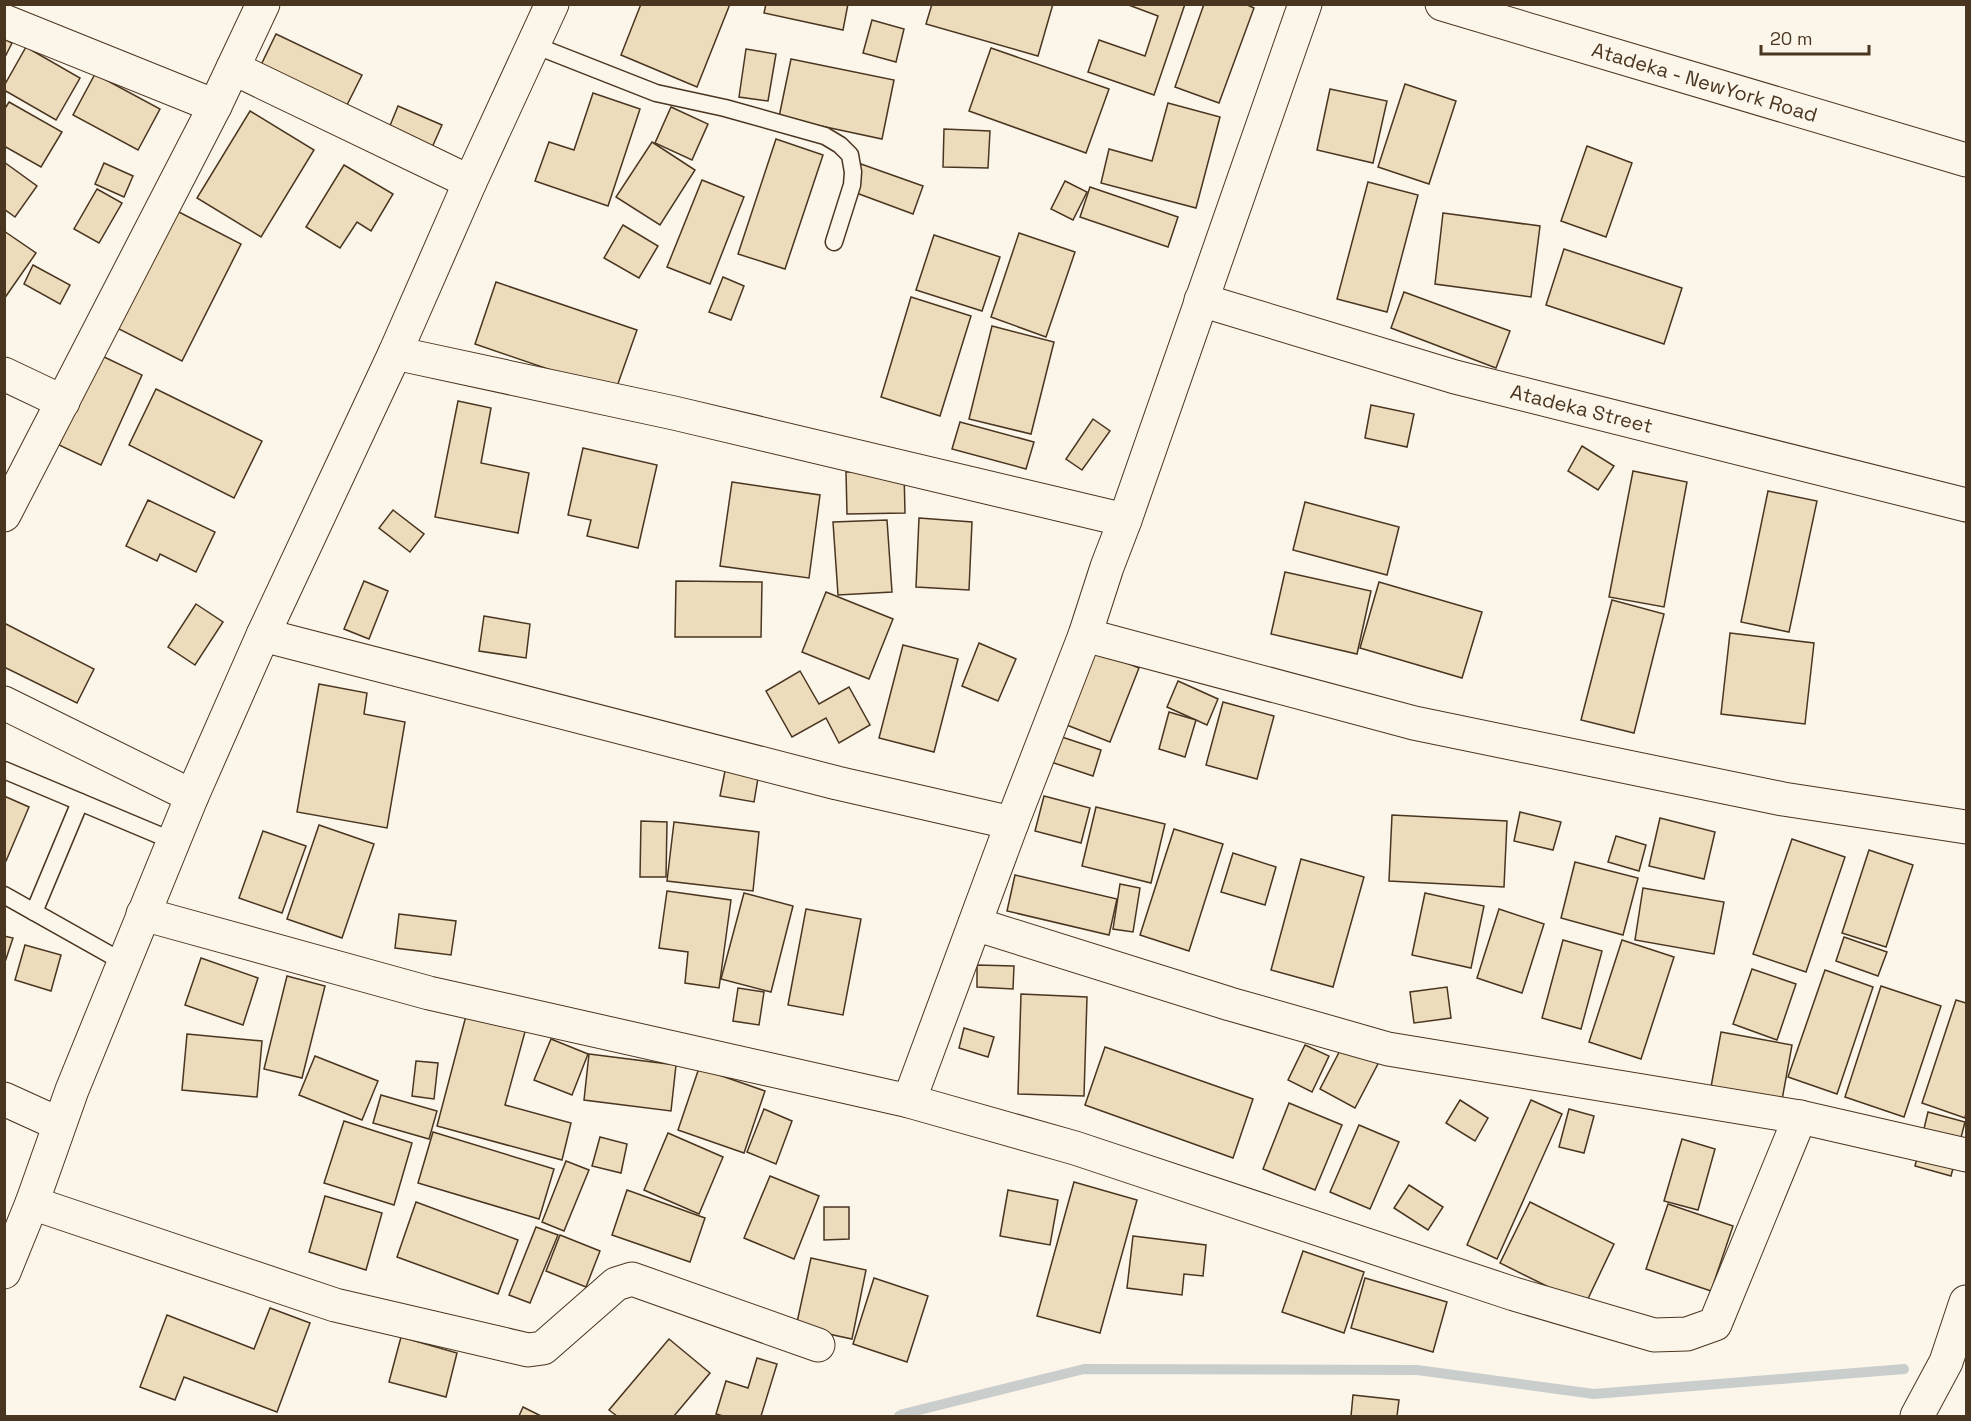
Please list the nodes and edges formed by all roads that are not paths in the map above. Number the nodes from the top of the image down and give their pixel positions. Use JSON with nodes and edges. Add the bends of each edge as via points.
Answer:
{"nodes":[{"id":1,"x":263,"y":4,"type":"edge"},
{"id":2,"x":552,"y":4,"type":"edge"},
{"id":3,"x":1305,"y":4,"type":"edge"},
{"id":4,"x":1442,"y":4,"type":"edge"},
{"id":5,"x":4,"y":21,"type":"edge"},
{"id":6,"x":534,"y":45,"type":"junction"},
{"id":7,"x":233,"y":68,"type":"junction"},
{"id":8,"x":215,"y":106,"type":"junction"},
{"id":9,"x":1966,"y":160,"type":"edge"},
{"id":10,"x":470,"y":182,"type":"junction"},
{"id":11,"x":834,"y":242,"type":"dead end"},
{"id":12,"x":1201,"y":300,"type":"junction"},
{"id":13,"x":395,"y":353,"type":"junction"},
{"id":14,"x":4,"y":374,"type":"edge"},
{"id":15,"x":63,"y":402,"type":"junction"},
{"id":16,"x":1966,"y":505,"type":"edge"},
{"id":17,"x":4,"y":515,"type":"edge"},
{"id":18,"x":1125,"y":520,"type":"junction"},
{"id":19,"x":263,"y":635,"type":"junction"},
{"id":20,"x":1085,"y":635,"type":"junction"},
{"id":21,"x":4,"y":703,"type":"edge"},
{"id":22,"x":4,"y":770,"type":"edge"},
{"id":23,"x":192,"y":796,"type":"junction"},
{"id":24,"x":80,"y":802,"type":"junction"},
{"id":25,"x":1012,"y":823,"type":"junction"},
{"id":26,"x":1966,"y":827,"type":"edge"},
{"id":27,"x":173,"y":841,"type":"junction"},
{"id":28,"x":4,"y":895,"type":"edge"},
{"id":29,"x":34,"y":912,"type":"junction"},
{"id":30,"x":143,"y":915,"type":"junction"},
{"id":31,"x":975,"y":924,"type":"junction"},
{"id":32,"x":123,"y":962,"type":"junction"},
{"id":33,"x":4,"y":1100,"type":"edge"},
{"id":34,"x":909,"y":1101,"type":"junction"},
{"id":35,"x":1800,"y":1117,"type":"junction"},
{"id":36,"x":59,"y":1124,"type":"junction"},
{"id":37,"x":1966,"y":1155,"type":"edge"},
{"id":38,"x":32,"y":1203,"type":"junction"},
{"id":39,"x":4,"y":1272,"type":"edge"},
{"id":40,"x":1966,"y":1302,"type":"edge"},
{"id":41,"x":818,"y":1345,"type":"dead end"},
{"id":42,"x":1917,"y":1416,"type":"edge"}],
"edges":[{"from":1,"to":7,"type":"street"},
{"from":2,"to":6,"type":"street"},
{"from":3,"to":12,"type":"street"},
{"from":4,"to":9,"type":"street","name":"Atadeka - NewYork Road"},
{"from":5,"to":8,"type":"street"},
{"from":6,"to":10,"type":"street"},
{"from":6,"to":11,"type":"lane","via":[[656,93],[825,136],[840,145],[849,155],[853,172]]},
{"from":7,"to":8,"type":"street"},
{"from":7,"to":10,"type":"street"},
{"from":8,"to":15,"type":"street"},
{"from":10,"to":13,"type":"street"},
{"from":12,"to":16,"type":"street","name":"Atadeka Street","via":[[1455,377]]},
{"from":12,"to":18,"type":"street"},
{"from":13,"to":18,"type":"street","via":[[674,413]]},
{"from":13,"to":19,"type":"street"},
{"from":14,"to":15,"type":"street"},
{"from":15,"to":17,"type":"street"},
{"from":18,"to":20,"type":"street"},
{"from":19,"to":23,"type":"street"},
{"from":19,"to":25,"type":"street","via":[[826,780]]},
{"from":20,"to":25,"type":"street"},
{"from":20,"to":26,"type":"street","via":[[1414,723],[1783,799]]},
{"from":21,"to":23,"type":"street"},
{"from":22,"to":24,"type":"lane"},
{"from":23,"to":27,"type":"street"},
{"from":24,"to":27,"type":"lane"},
{"from":24,"to":29,"type":"lane"},
{"from":25,"to":31,"type":"street"},
{"from":27,"to":30,"type":"street"},
{"from":28,"to":29,"type":"lane"},
{"from":29,"to":32,"type":"lane"},
{"from":30,"to":32,"type":"street"},
{"from":30,"to":34,"type":"street","via":[[429,993]]},
{"from":31,"to":34,"type":"street"},
{"from":31,"to":35,"type":"street","via":[[1388,1049]]},
{"from":32,"to":36,"type":"street"},
{"from":33,"to":36,"type":"street"},
{"from":34,"to":35,"type":"street","via":[[1075,1148],[1514,1294],[1654,1335],[1687,1335],[1714,1324]]},
{"from":35,"to":37,"type":"street"},
{"from":36,"to":38,"type":"street"},
{"from":38,"to":39,"type":"street"},
{"from":38,"to":41,"type":"street","via":[[335,1305],[528,1350],[543,1348],[616,1284],[632,1279]]},
{"from":40,"to":42,"type":"street","via":[[1946,1362]]}]}
